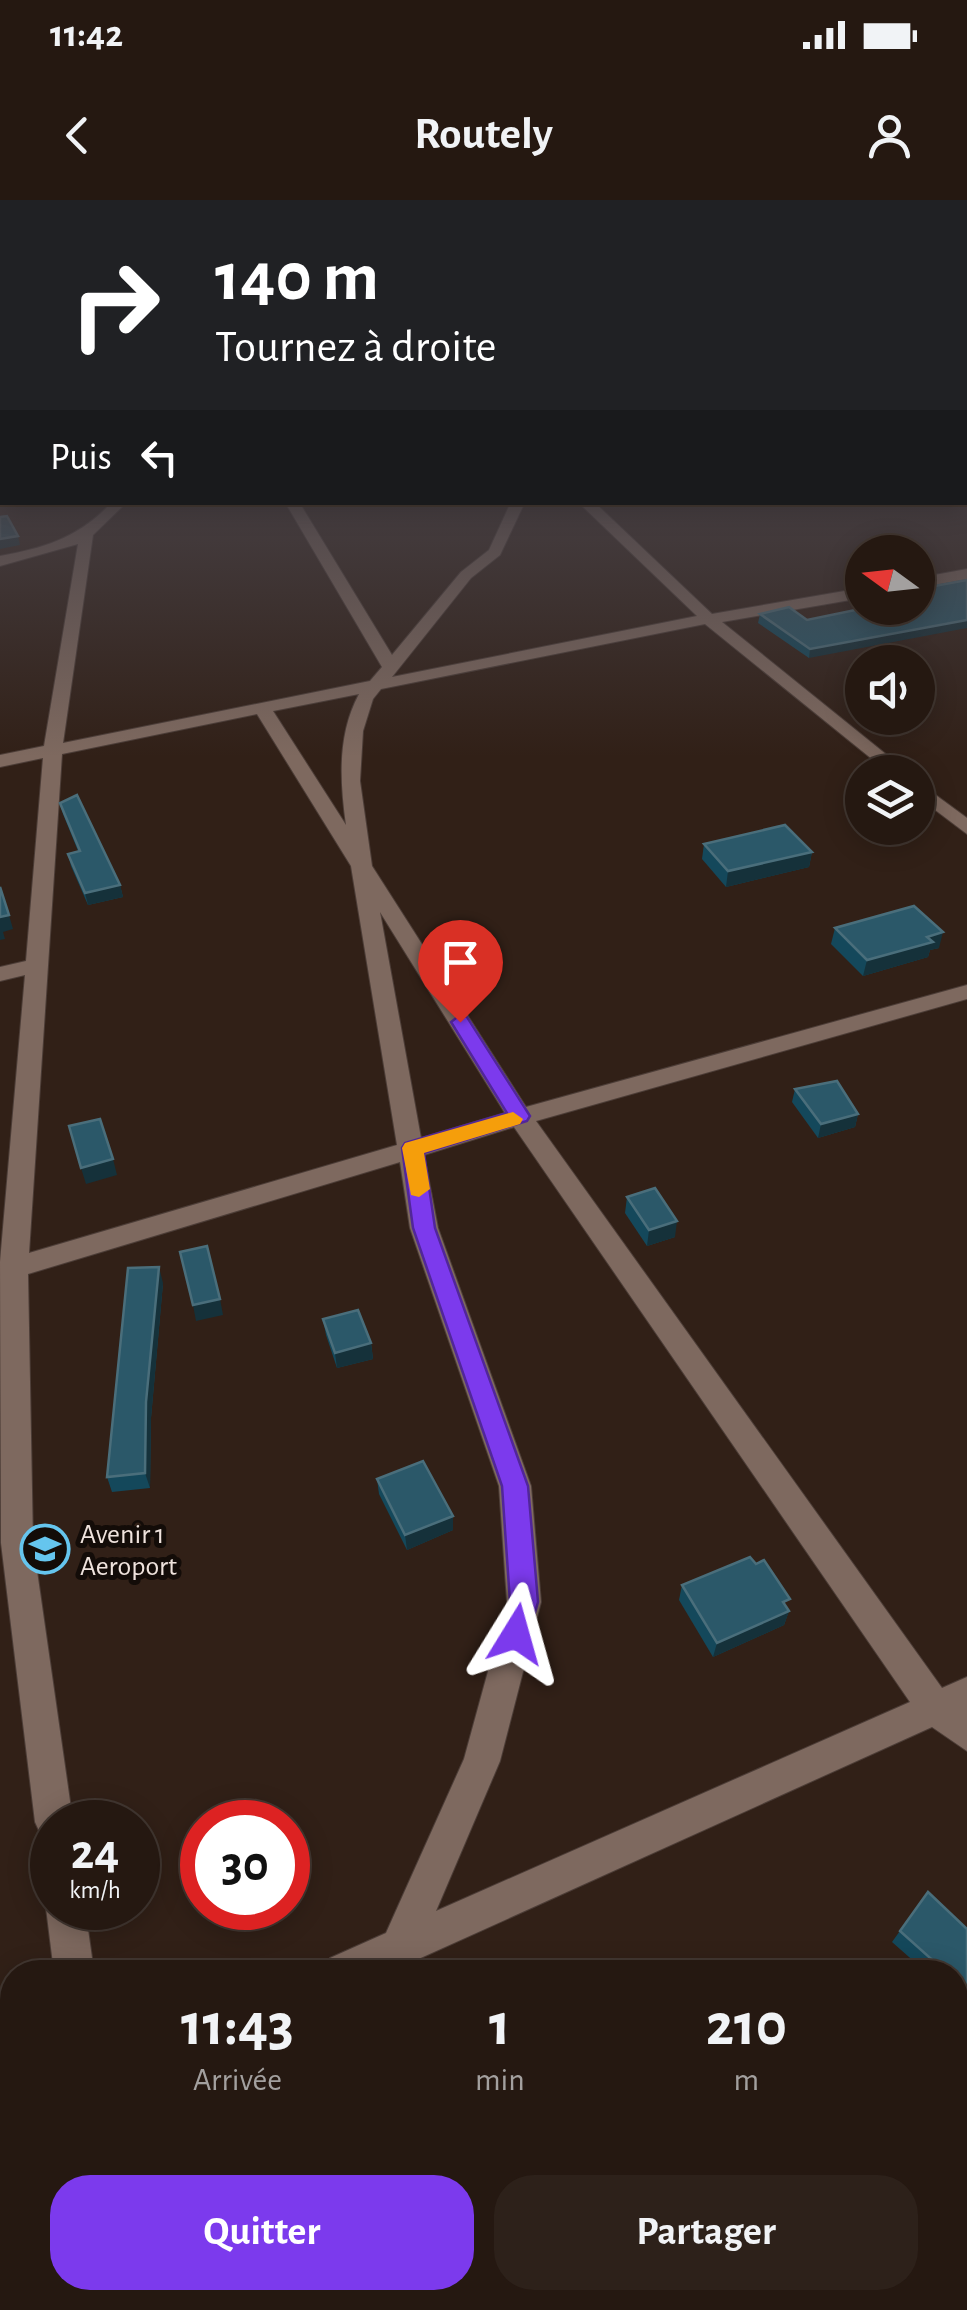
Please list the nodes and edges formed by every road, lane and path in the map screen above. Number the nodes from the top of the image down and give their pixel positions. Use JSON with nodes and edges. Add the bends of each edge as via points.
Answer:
{"nodes":[{"id":1,"x":83,"y":560,"type":"edge"},
{"id":2,"x":322,"y":560,"type":"edge"},
{"id":3,"x":484,"y":560,"type":"edge"},
{"id":4,"x":647,"y":560,"type":"edge"},
{"id":5,"x":967,"y":574,"type":"edge"},
{"id":6,"x":935,"y":580,"type":"edge"},
{"id":7,"x":845,"y":596,"type":"edge"},
{"id":8,"x":712,"y":621,"type":"junction"},
{"id":9,"x":382,"y":676,"type":"junction"},
{"id":10,"x":262,"y":708,"type":"junction"},
{"id":11,"x":53,"y":750,"type":"junction"},
{"id":12,"x":878,"y":755,"type":"edge"},
{"id":13,"x":0,"y":761,"type":"edge"},
{"id":14,"x":935,"y":802,"type":"edge"},
{"id":15,"x":967,"y":828,"type":"edge"},
{"id":16,"x":362,"y":863,"type":"junction"},
{"id":17,"x":36,"y":966,"type":"junction"},
{"id":18,"x":0,"y":974,"type":"edge"},
{"id":19,"x":967,"y":992,"type":"edge"},
{"id":20,"x":520,"y":1116,"type":"junction"},
{"id":21,"x":413,"y":1148,"type":"junction"},
{"id":22,"x":7,"y":1270,"type":"edge"},
{"id":23,"x":951,"y":1701,"type":"edge"},
{"id":24,"x":967,"y":1733,"type":"edge"},
{"id":25,"x":51,"y":1800,"type":"edge"},
{"id":26,"x":69,"y":1930,"type":"edge"},
{"id":27,"x":396,"y":1958,"type":"edge"},
{"id":28,"x":72,"y":1960,"type":"edge"}],
"edges":[{"from":1,"to":11,"type":"street"},
{"from":2,"to":9,"type":"street"},
{"from":3,"to":9,"type":"street"},
{"from":4,"to":8,"type":"street"},
{"from":5,"to":6,"type":"street"},
{"from":7,"to":8,"type":"street"},
{"from":8,"to":9,"type":"street"},
{"from":8,"to":12,"type":"street"},
{"from":9,"to":10,"type":"street"},
{"from":9,"to":16,"type":"street","via":[[365,698],[354,731],[350,781]]},
{"from":10,"to":11,"type":"street"},
{"from":10,"to":16,"type":"street"},
{"from":11,"to":13,"type":"street"},
{"from":11,"to":17,"type":"street"},
{"from":14,"to":15,"type":"street"},
{"from":16,"to":20,"type":"street"},
{"from":16,"to":21,"type":"street"},
{"from":17,"to":18,"type":"street"},
{"from":17,"to":22,"type":"street"},
{"from":19,"to":20,"type":"street"},
{"from":20,"to":21,"type":"street"},
{"from":20,"to":23,"type":"street"},
{"from":21,"to":22,"type":"street"},
{"from":21,"to":27,"type":"street","via":[[424,1228],[515,1486],[524,1602],[482,1761]]},
{"from":22,"to":25,"type":"street","via":[[17,1543]]},
{"from":23,"to":24,"type":"street"},
{"from":23,"to":27,"type":"street"},
{"from":26,"to":28,"type":"street"}]}
